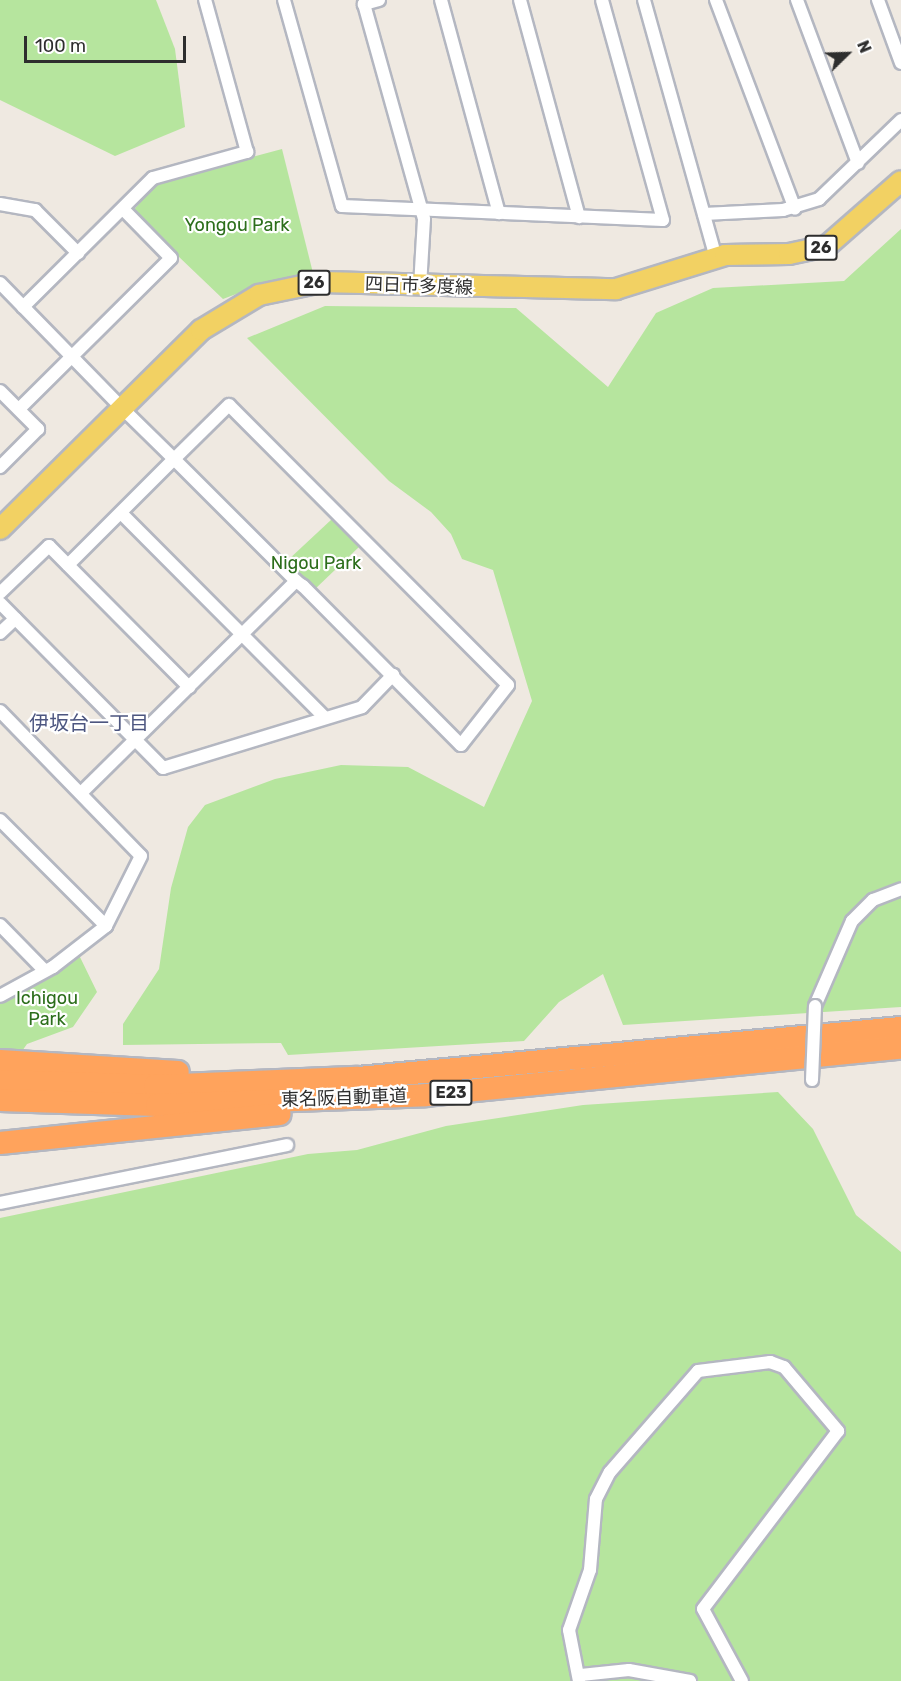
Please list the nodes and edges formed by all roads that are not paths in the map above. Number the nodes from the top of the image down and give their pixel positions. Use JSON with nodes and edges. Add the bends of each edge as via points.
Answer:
{"nodes":[{"id":1,"x":205,"y":0,"type":"edge"},
{"id":2,"x":284,"y":0,"type":"edge"},
{"id":3,"x":379,"y":0,"type":"edge"},
{"id":4,"x":441,"y":0,"type":"edge"},
{"id":5,"x":519,"y":0,"type":"edge"},
{"id":6,"x":602,"y":0,"type":"edge"},
{"id":7,"x":644,"y":0,"type":"edge"},
{"id":8,"x":716,"y":0,"type":"edge"},
{"id":9,"x":797,"y":0,"type":"edge"},
{"id":10,"x":878,"y":0,"type":"edge"},
{"id":11,"x":901,"y":63,"type":"edge"},
{"id":12,"x":901,"y":120,"type":"edge"},
{"id":13,"x":858,"y":163,"type":"junction"},
{"id":14,"x":901,"y":181,"type":"edge"},
{"id":15,"x":0,"y":204,"type":"edge"},
{"id":16,"x":123,"y":209,"type":"junction"},
{"id":17,"x":795,"y":209,"type":"junction"},
{"id":18,"x":422,"y":211,"type":"junction"},
{"id":19,"x":498,"y":213,"type":"junction"},
{"id":20,"x":704,"y":214,"type":"junction"},
{"id":21,"x":579,"y":217,"type":"junction"},
{"id":22,"x":78,"y":253,"type":"junction"},
{"id":23,"x":716,"y":258,"type":"junction"},
{"id":24,"x":0,"y":283,"type":"edge"},
{"id":25,"x":420,"y":287,"type":"junction"},
{"id":26,"x":23,"y":307,"type":"junction"},
{"id":27,"x":71,"y":356,"type":"junction"},
{"id":28,"x":0,"y":391,"type":"edge"},
{"id":29,"x":19,"y":409,"type":"junction"},
{"id":30,"x":123,"y":409,"type":"junction"},
{"id":31,"x":174,"y":459,"type":"junction"},
{"id":32,"x":0,"y":467,"type":"edge"},
{"id":33,"x":121,"y":513,"type":"junction"},
{"id":34,"x":0,"y":529,"type":"edge"},
{"id":35,"x":68,"y":565,"type":"junction"},
{"id":36,"x":296,"y":581,"type":"junction"},
{"id":37,"x":0,"y":593,"type":"edge"},
{"id":38,"x":0,"y":603,"type":"edge"},
{"id":39,"x":15,"y":618,"type":"junction"},
{"id":40,"x":0,"y":633,"type":"edge"},
{"id":41,"x":243,"y":635,"type":"junction"},
{"id":42,"x":393,"y":675,"type":"junction"},
{"id":43,"x":189,"y":687,"type":"junction"},
{"id":44,"x":0,"y":711,"type":"edge"},
{"id":45,"x":325,"y":718,"type":"junction"},
{"id":46,"x":136,"y":740,"type":"junction"},
{"id":47,"x":81,"y":793,"type":"junction"},
{"id":48,"x":0,"y":820,"type":"edge"},
{"id":49,"x":901,"y":889,"type":"edge"},
{"id":50,"x":0,"y":925,"type":"edge"},
{"id":51,"x":106,"y":926,"type":"junction"},
{"id":52,"x":45,"y":971,"type":"junction"},
{"id":53,"x":0,"y":996,"type":"edge"},
{"id":54,"x":901,"y":1028,"type":"edge"},
{"id":55,"x":901,"y":1048,"type":"edge"},
{"id":56,"x":0,"y":1060,"type":"edge"},
{"id":57,"x":358,"y":1078,"type":"junction"},
{"id":58,"x":812,"y":1080,"type":"dead end"},
{"id":59,"x":0,"y":1081,"type":"edge"},
{"id":60,"x":426,"y":1095,"type":"junction"},
{"id":61,"x":0,"y":1100,"type":"edge"},
{"id":62,"x":0,"y":1143,"type":"edge"},
{"id":63,"x":287,"y":1145,"type":"dead end"},
{"id":64,"x":0,"y":1203,"type":"edge"},
{"id":65,"x":580,"y":1678,"type":"edge"},
{"id":66,"x":690,"y":1681,"type":"edge"},
{"id":67,"x":742,"y":1681,"type":"edge"}],
"edges":[{"from":1,"to":16,"type":"street","via":[[247,152],[153,178]]},
{"from":2,"to":18,"type":"street","via":[[342,206]]},
{"from":3,"to":18,"type":"street","via":[[364,4]]},
{"from":4,"to":19,"type":"street"},
{"from":5,"to":21,"type":"street"},
{"from":6,"to":21,"type":"street","via":[[663,220]]},
{"from":7,"to":20,"type":"street"},
{"from":8,"to":17,"type":"street"},
{"from":9,"to":13,"type":"street"},
{"from":10,"to":11,"type":"street"},
{"from":12,"to":13,"type":"street"},
{"from":13,"to":17,"type":"street","via":[[819,199]]},
{"from":14,"to":23,"type":"main road","name":"四日市多度線","number":"26","via":[[828,246]]},
{"from":15,"to":22,"type":"street","via":[[35,210]]},
{"from":16,"to":22,"type":"street"},
{"from":16,"to":27,"type":"street","via":[[171,258]]},
{"from":17,"to":20,"type":"street"},
{"from":18,"to":19,"type":"street"},
{"from":18,"to":25,"type":"street"},
{"from":19,"to":21,"type":"street"},
{"from":20,"to":23,"type":"street"},
{"from":22,"to":26,"type":"street"},
{"from":23,"to":25,"type":"main road","name":"四日市多度線","number":"26","via":[[602,291]]},
{"from":24,"to":26,"type":"street"},
{"from":25,"to":30,"type":"main road","name":"四日市多度線","number":"26","via":[[321,282],[259,295],[201,330]]},
{"from":26,"to":27,"type":"street"},
{"from":27,"to":29,"type":"street"},
{"from":27,"to":30,"type":"street"},
{"from":28,"to":29,"type":"street"},
{"from":29,"to":32,"type":"street","via":[[38,429]]},
{"from":30,"to":31,"type":"street"},
{"from":30,"to":34,"type":"main road","name":"四日市多度線","number":"26"},
{"from":31,"to":33,"type":"street"},
{"from":31,"to":36,"type":"street"},
{"from":31,"to":42,"type":"street","via":[[229,405],[508,685],[461,745]]},
{"from":33,"to":35,"type":"street"},
{"from":33,"to":41,"type":"street"},
{"from":35,"to":37,"type":"street","via":[[49,546]]},
{"from":35,"to":43,"type":"street"},
{"from":36,"to":41,"type":"street"},
{"from":36,"to":42,"type":"street"},
{"from":38,"to":39,"type":"street"},
{"from":39,"to":40,"type":"street"},
{"from":39,"to":46,"type":"street"},
{"from":41,"to":43,"type":"street"},
{"from":41,"to":45,"type":"street"},
{"from":42,"to":45,"type":"street","via":[[362,707]]},
{"from":43,"to":46,"type":"street"},
{"from":44,"to":47,"type":"street"},
{"from":45,"to":46,"type":"street","via":[[163,768]]},
{"from":46,"to":47,"type":"street"},
{"from":47,"to":51,"type":"street","via":[[141,856]]},
{"from":48,"to":51,"type":"street"},
{"from":49,"to":58,"type":"street","bridge":true,"via":[[873,900],[852,921],[815,1006]]},
{"from":50,"to":52,"type":"street"},
{"from":51,"to":52,"type":"street"},
{"from":52,"to":53,"type":"street"},
{"from":54,"to":57,"type":"highway","name":"東名阪自動車道","number":"E23"},
{"from":55,"to":60,"type":"highway","name":"東名阪自動車道","number":"E23"},
{"from":56,"to":57,"type":"highway"},
{"from":57,"to":59,"type":"highway","name":"東名阪自動車道","number":"E23","via":[[155,1086]]},
{"from":60,"to":61,"type":"highway","name":"東名阪自動車道","number":"E23","via":[[158,1105]]},
{"from":60,"to":62,"type":"highway"},
{"from":63,"to":64,"type":"street"},
{"from":65,"to":66,"type":"street","via":[[628,1670]]},
{"from":65,"to":67,"type":"street","via":[[568,1630],[590,1570],[596,1498],[610,1472],[698,1371],[770,1362],[784,1367],[838,1431],[703,1609]]}]}
